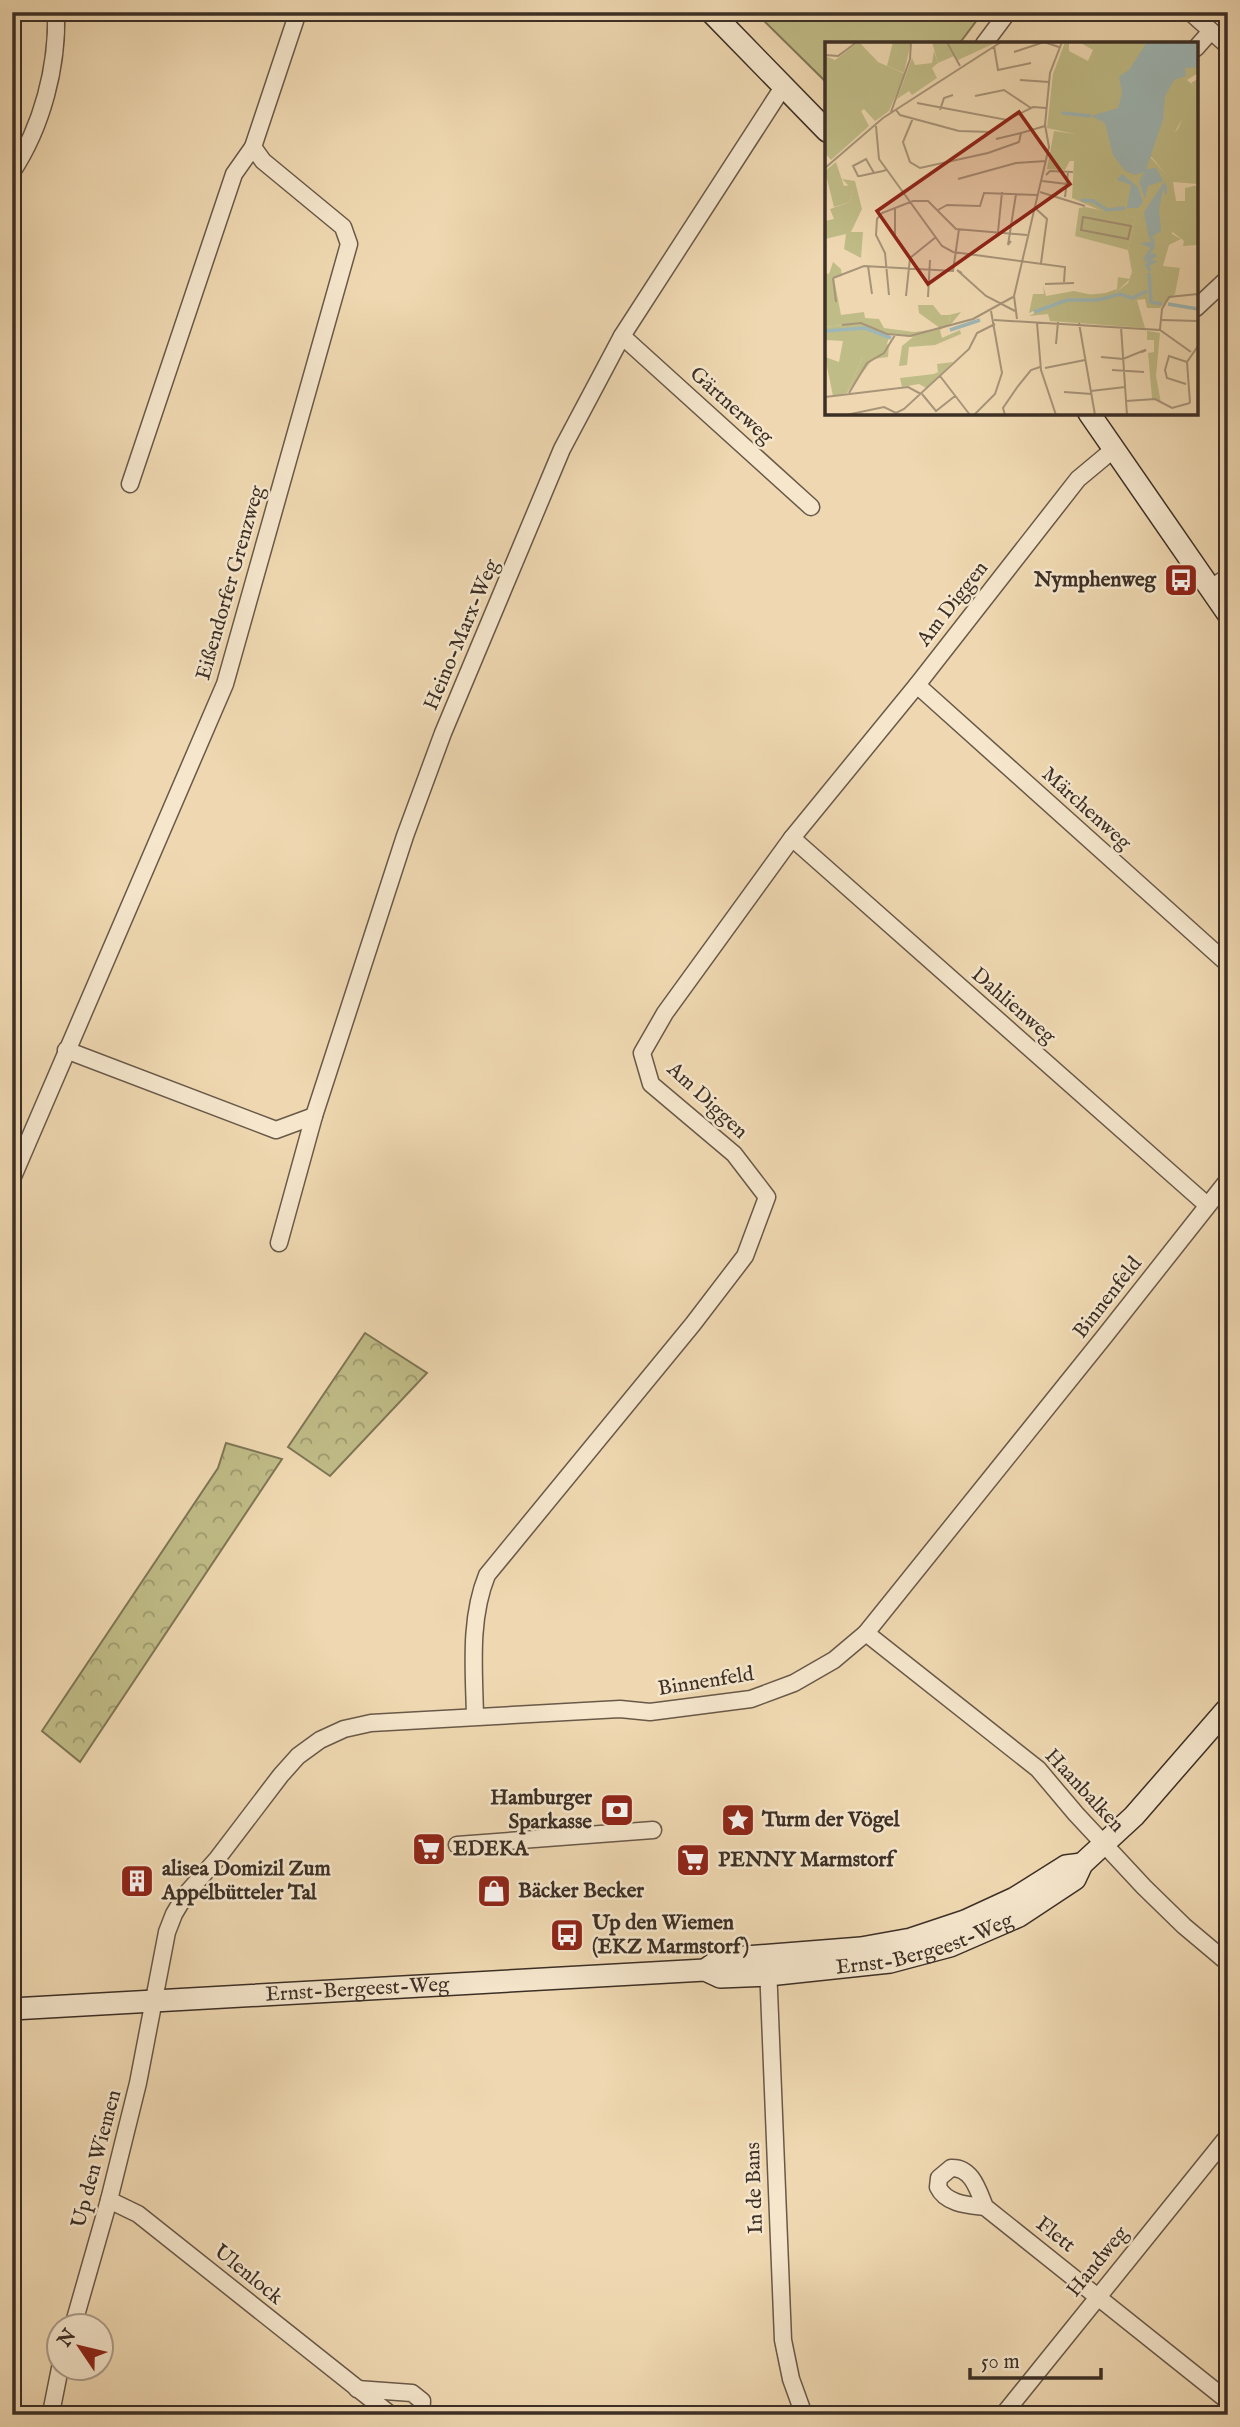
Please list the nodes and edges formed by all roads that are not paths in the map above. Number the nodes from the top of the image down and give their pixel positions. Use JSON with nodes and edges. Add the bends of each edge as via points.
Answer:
{"nodes":[{"id":1,"x":56,"y":12,"type":"edge"},
{"id":2,"x":298,"y":12,"type":"edge"},
{"id":3,"x":711,"y":12,"type":"edge"},
{"id":4,"x":1008,"y":12,"type":"edge"},
{"id":5,"x":1190,"y":12,"type":"edge"},
{"id":6,"x":1211,"y":31,"type":"junction"},
{"id":7,"x":986,"y":42,"type":"edge"},
{"id":8,"x":1198,"y":46,"type":"edge"},
{"id":9,"x":1228,"y":46,"type":"edge"},
{"id":10,"x":783,"y":87,"type":"junction"},
{"id":11,"x":825,"y":129,"type":"edge"},
{"id":12,"x":253,"y":146,"type":"junction"},
{"id":13,"x":12,"y":172,"type":"edge"},
{"id":14,"x":1228,"y":278,"type":"edge"},
{"id":15,"x":1198,"y":306,"type":"edge"},
{"id":16,"x":622,"y":336,"type":"junction"},
{"id":17,"x":1090,"y":415,"type":"edge"},
{"id":18,"x":1114,"y":449,"type":"junction"},
{"id":19,"x":130,"y":484,"type":"dead end"},
{"id":20,"x":811,"y":507,"type":"dead end"},
{"id":21,"x":1219,"y":583,"type":"edge"},
{"id":22,"x":1228,"y":614,"type":"edge"},
{"id":23,"x":916,"y":685,"type":"junction"},
{"id":24,"x":792,"y":838,"type":"junction"},
{"id":25,"x":1228,"y":964,"type":"edge"},
{"id":26,"x":66,"y":1050,"type":"junction"},
{"id":27,"x":314,"y":1116,"type":"junction"},
{"id":28,"x":12,"y":1179,"type":"edge"},
{"id":29,"x":1228,"y":1180,"type":"edge"},
{"id":30,"x":1208,"y":1205,"type":"junction"},
{"id":31,"x":279,"y":1243,"type":"dead end"},
{"id":32,"x":866,"y":1633,"type":"junction"},
{"id":33,"x":1228,"y":1708,"type":"edge"},
{"id":34,"x":475,"y":1716,"type":"junction"},
{"id":35,"x":653,"y":1830,"type":"dead end"},
{"id":36,"x":457,"y":1845,"type":"dead end"},
{"id":37,"x":1105,"y":1845,"type":"junction"},
{"id":38,"x":1228,"y":1963,"type":"edge"},
{"id":39,"x":768,"y":1965,"type":"junction"},
{"id":40,"x":153,"y":2001,"type":"junction"},
{"id":41,"x":12,"y":2009,"type":"edge"},
{"id":42,"x":1228,"y":2136,"type":"edge"},
{"id":43,"x":108,"y":2200,"type":"junction"},
{"id":44,"x":985,"y":2207,"type":"dead end"},
{"id":45,"x":1098,"y":2295,"type":"junction"},
{"id":46,"x":77,"y":2312,"type":"edge"},
{"id":47,"x":58,"y":2382,"type":"edge"},
{"id":48,"x":357,"y":2389,"type":"junction"},
{"id":49,"x":1228,"y":2401,"type":"edge"},
{"id":50,"x":52,"y":2415,"type":"edge"},
{"id":51,"x":391,"y":2415,"type":"edge"},
{"id":52,"x":421,"y":2415,"type":"edge"},
{"id":53,"x":804,"y":2415,"type":"edge"},
{"id":54,"x":1003,"y":2415,"type":"edge"}],
"edges":[{"from":1,"to":13,"type":"street","via":[[44,103]]},
{"from":2,"to":12,"type":"street"},
{"from":3,"to":10,"type":"street"},
{"from":4,"to":7,"type":"street"},
{"from":5,"to":6,"type":"street"},
{"from":6,"to":8,"type":"street"},
{"from":6,"to":9,"type":"street"},
{"from":10,"to":11,"type":"street"},
{"from":10,"to":16,"type":"street","name":"Heino-Marx-Weg"},
{"from":12,"to":19,"type":"street","via":[[234,174]]},
{"from":12,"to":26,"type":"street","name":"Eißendorfer Grenzweg","via":[[263,161],[342,227],[349,244],[225,684]]},
{"from":14,"to":15,"type":"street"},
{"from":16,"to":20,"type":"street","name":"Gärtnerweg"},
{"from":16,"to":27,"type":"street","name":"Heino-Marx-Weg","via":[[562,449],[443,733]]},
{"from":17,"to":18,"type":"street"},
{"from":18,"to":21,"type":"street"},
{"from":18,"to":23,"type":"street","name":"Am Diggen","via":[[1078,478]]},
{"from":21,"to":22,"type":"street"},
{"from":23,"to":24,"type":"street","name":"Am Diggen"},
{"from":23,"to":25,"type":"street","name":"Märchenweg"},
{"from":24,"to":30,"type":"street","name":"Dahlienweg"},
{"from":24,"to":34,"type":"street","name":"Am Diggen","via":[[665,1013],[642,1053],[651,1084],[734,1154],[767,1197],[744,1256],[487,1575],[478,1596]]},
{"from":26,"to":27,"type":"street","via":[[276,1130]]},
{"from":26,"to":28,"type":"street","name":"Eißendorfer Grenzweg"},
{"from":27,"to":31,"type":"street","name":"Heino-Marx-Weg"},
{"from":29,"to":30,"type":"street","name":"Binnenfeld"},
{"from":30,"to":32,"type":"street","name":"Binnenfeld"},
{"from":32,"to":34,"type":"street","name":"Binnenfeld","via":[[834,1660],[794,1683],[751,1699],[650,1712],[621,1709]]},
{"from":32,"to":37,"type":"street","name":"Haanbalken","via":[[1038,1769]]},
{"from":33,"to":37,"type":"street","name":"Ernst-Bergeest-Weg"},
{"from":34,"to":40,"type":"street","name":"Binnenfeld","via":[[344,1729],[298,1756],[180,1903],[169,1924]]},
{"from":35,"to":36,"type":"street"},
{"from":37,"to":38,"type":"street","name":"Haanbalken","via":[[1164,1908]]},
{"from":37,"to":39,"type":"street","name":"Ernst-Bergeest-Weg","via":[[1082,1864],[1075,1879],[1038,1905],[950,1946],[890,1962]]},
{"from":39,"to":40,"type":"street","name":"Ernst-Bergeest-Weg","via":[[720,1977],[705,1970]]},
{"from":39,"to":53,"type":"street","name":"In de Bans","via":[[783,2340]]},
{"from":40,"to":41,"type":"street","name":"Ernst-Bergeest-Weg"},
{"from":40,"to":43,"type":"street","name":"Up den Wiemen"},
{"from":42,"to":45,"type":"street","name":"Handweg"},
{"from":43,"to":46,"type":"street","name":"Up den Wiemen"},
{"from":43,"to":48,"type":"street","name":"Ulenlock","via":[[138,2214]]},
{"from":44,"to":45,"type":"street","name":"Flett"},
{"from":45,"to":49,"type":"street","name":"Flett"},
{"from":45,"to":54,"type":"street","name":"Handweg"},
{"from":47,"to":50,"type":"street"},
{"from":48,"to":51,"type":"street","name":"Ulenlock"},
{"from":48,"to":52,"type":"street","via":[[412,2393],[422,2401]]}]}
